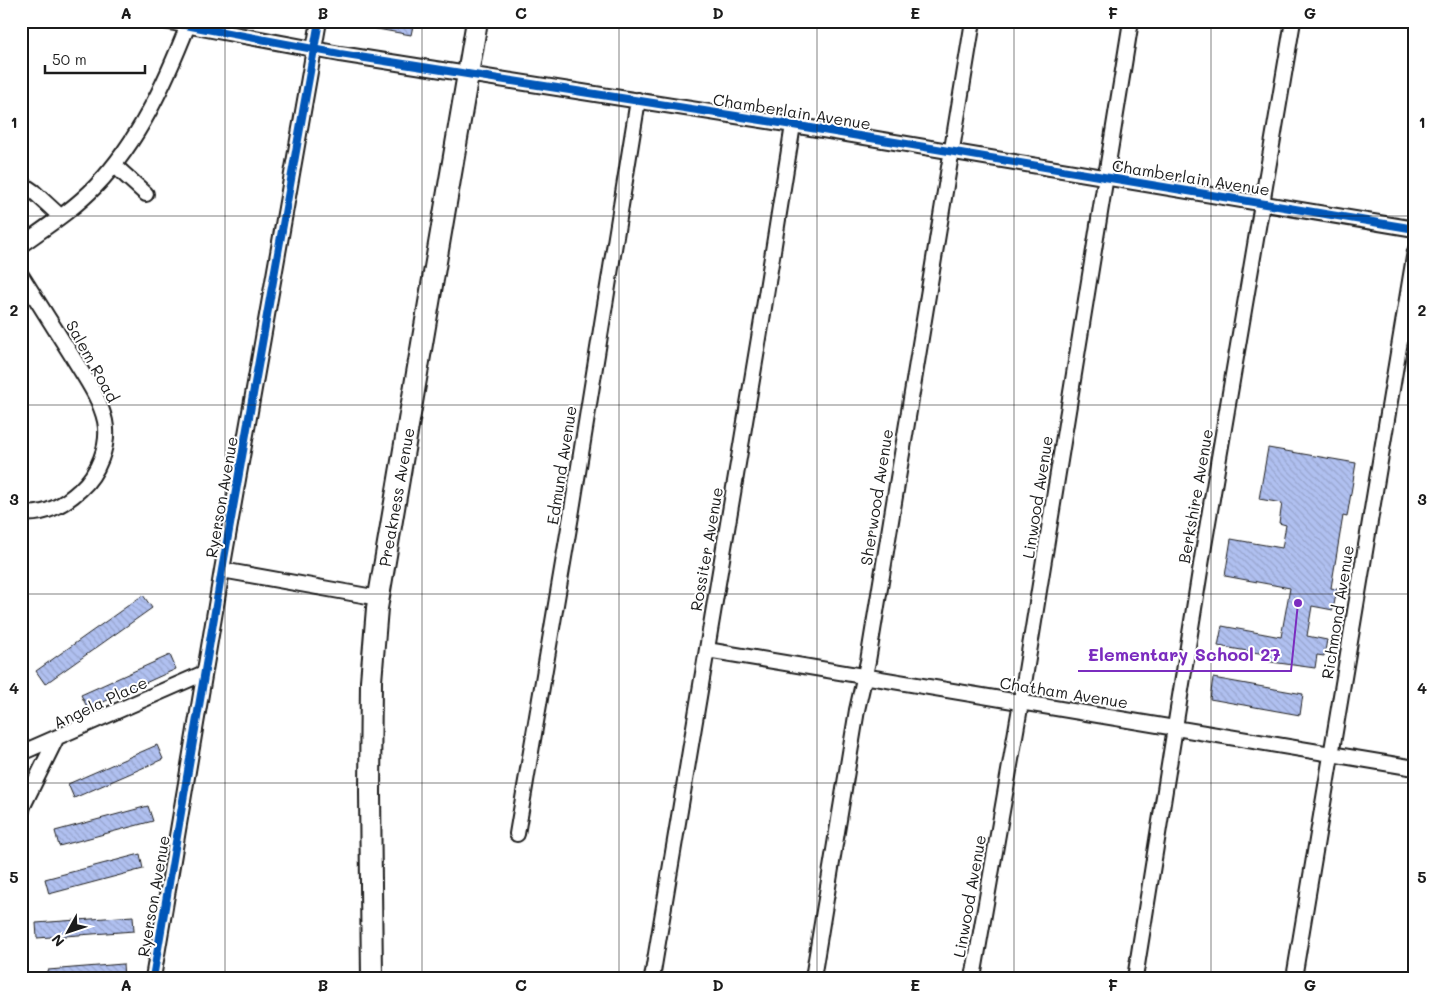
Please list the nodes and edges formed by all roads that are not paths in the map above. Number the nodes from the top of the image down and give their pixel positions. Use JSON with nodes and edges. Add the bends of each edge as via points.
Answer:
{"nodes":[{"id":1,"x":164,"y":21,"type":"edge"},
{"id":2,"x":319,"y":21,"type":"edge"},
{"id":3,"x":477,"y":21,"type":"edge"},
{"id":4,"x":973,"y":21,"type":"edge"},
{"id":5,"x":1131,"y":21,"type":"edge"},
{"id":6,"x":1293,"y":21,"type":"edge"},
{"id":7,"x":188,"y":25,"type":"junction"},
{"id":8,"x":314,"y":49,"type":"junction"},
{"id":9,"x":468,"y":74,"type":"junction"},
{"id":10,"x":638,"y":100,"type":"junction"},
{"id":11,"x":793,"y":125,"type":"junction"},
{"id":12,"x":951,"y":151,"type":"junction"},
{"id":13,"x":114,"y":165,"type":"junction"},
{"id":14,"x":1106,"y":177,"type":"junction"},
{"id":15,"x":21,"y":183,"type":"edge"},
{"id":16,"x":146,"y":194,"type":"dead end"},
{"id":17,"x":1263,"y":203,"type":"junction"},
{"id":18,"x":60,"y":216,"type":"junction"},
{"id":19,"x":1415,"y":229,"type":"edge"},
{"id":20,"x":21,"y":245,"type":"edge"},
{"id":21,"x":1415,"y":251,"type":"edge"},
{"id":22,"x":21,"y":275,"type":"edge"},
{"id":23,"x":21,"y":513,"type":"edge"},
{"id":24,"x":222,"y":570,"type":"junction"},
{"id":25,"x":379,"y":598,"type":"junction"},
{"id":26,"x":707,"y":650,"type":"junction"},
{"id":27,"x":204,"y":674,"type":"junction"},
{"id":28,"x":864,"y":677,"type":"junction"},
{"id":29,"x":1021,"y":702,"type":"junction"},
{"id":30,"x":1176,"y":728,"type":"junction"},
{"id":31,"x":56,"y":739,"type":"junction"},
{"id":32,"x":21,"y":753,"type":"edge"},
{"id":33,"x":1332,"y":754,"type":"junction"},
{"id":34,"x":1415,"y":768,"type":"edge"},
{"id":35,"x":21,"y":813,"type":"edge"},
{"id":36,"x":516,"y":834,"type":"dead end"},
{"id":37,"x":153,"y":978,"type":"edge"},
{"id":38,"x":372,"y":978,"type":"edge"},
{"id":39,"x":652,"y":978,"type":"edge"},
{"id":40,"x":813,"y":978,"type":"edge"},
{"id":41,"x":972,"y":978,"type":"edge"},
{"id":42,"x":1135,"y":978,"type":"edge"},
{"id":43,"x":1294,"y":978,"type":"edge"}],
"edges":[{"from":1,"to":7,"type":"street","name":"Chamberlain Avenue"},
{"from":2,"to":8,"type":"street","name":"Ryerson Avenue"},
{"from":3,"to":9,"type":"main road","name":"Preakness Avenue"},
{"from":4,"to":12,"type":"street","name":"Sherwood Avenue"},
{"from":5,"to":14,"type":"street","name":"Linwood Avenue"},
{"from":6,"to":17,"type":"street","name":"Berkshire Avenue"},
{"from":7,"to":8,"type":"street","name":"Chamberlain Avenue"},
{"from":7,"to":13,"type":"street","via":[[157,97]]},
{"from":8,"to":9,"type":"street","name":"Chamberlain Avenue"},
{"from":8,"to":24,"type":"street","name":"Ryerson Avenue"},
{"from":9,"to":10,"type":"street","name":"Chamberlain Avenue"},
{"from":9,"to":25,"type":"main road","name":"Preakness Avenue"},
{"from":10,"to":11,"type":"street","name":"Chamberlain Avenue"},
{"from":10,"to":36,"type":"street","name":"Edmund Avenue"},
{"from":11,"to":12,"type":"street","name":"Chamberlain Avenue"},
{"from":11,"to":26,"type":"street","name":"Rossiter Avenue"},
{"from":12,"to":14,"type":"street","name":"Chamberlain Avenue"},
{"from":12,"to":28,"type":"street","name":"Sherwood Avenue"},
{"from":13,"to":16,"type":"street"},
{"from":13,"to":18,"type":"street","via":[[95,187]]},
{"from":14,"to":17,"type":"street","name":"Chamberlain Avenue"},
{"from":14,"to":29,"type":"street","name":"Linwood Avenue"},
{"from":15,"to":18,"type":"street"},
{"from":17,"to":19,"type":"street","name":"Chamberlain Avenue"},
{"from":17,"to":30,"type":"street","name":"Berkshire Avenue"},
{"from":18,"to":20,"type":"street"},
{"from":21,"to":33,"type":"street","name":"Richmond Avenue"},
{"from":22,"to":23,"type":"street","name":"Salem Road","via":[[90,386],[103,413],[106,430],[99,462],[82,488],[56,507],[36,513]]},
{"from":24,"to":25,"type":"street"},
{"from":24,"to":27,"type":"street","name":"Ryerson Avenue"},
{"from":25,"to":38,"type":"main road","name":"Preakness Avenue","via":[[371,681]]},
{"from":26,"to":28,"type":"street","name":"Chatham Avenue"},
{"from":26,"to":39,"type":"street","name":"Rossiter Avenue"},
{"from":27,"to":31,"type":"street","name":"Angela Place"},
{"from":27,"to":37,"type":"street","name":"Ryerson Avenue"},
{"from":28,"to":29,"type":"street","name":"Chatham Avenue"},
{"from":28,"to":40,"type":"street","name":"Sherwood Avenue"},
{"from":29,"to":30,"type":"street","name":"Chatham Avenue"},
{"from":29,"to":41,"type":"street","name":"Linwood Avenue"},
{"from":30,"to":33,"type":"street","name":"Chatham Avenue"},
{"from":30,"to":42,"type":"street","name":"Berkshire Avenue"},
{"from":31,"to":32,"type":"street"},
{"from":31,"to":35,"type":"street","name":"Angela Place"},
{"from":33,"to":34,"type":"street","name":"Chatham Avenue"},
{"from":33,"to":43,"type":"street","name":"Richmond Avenue"}]}
